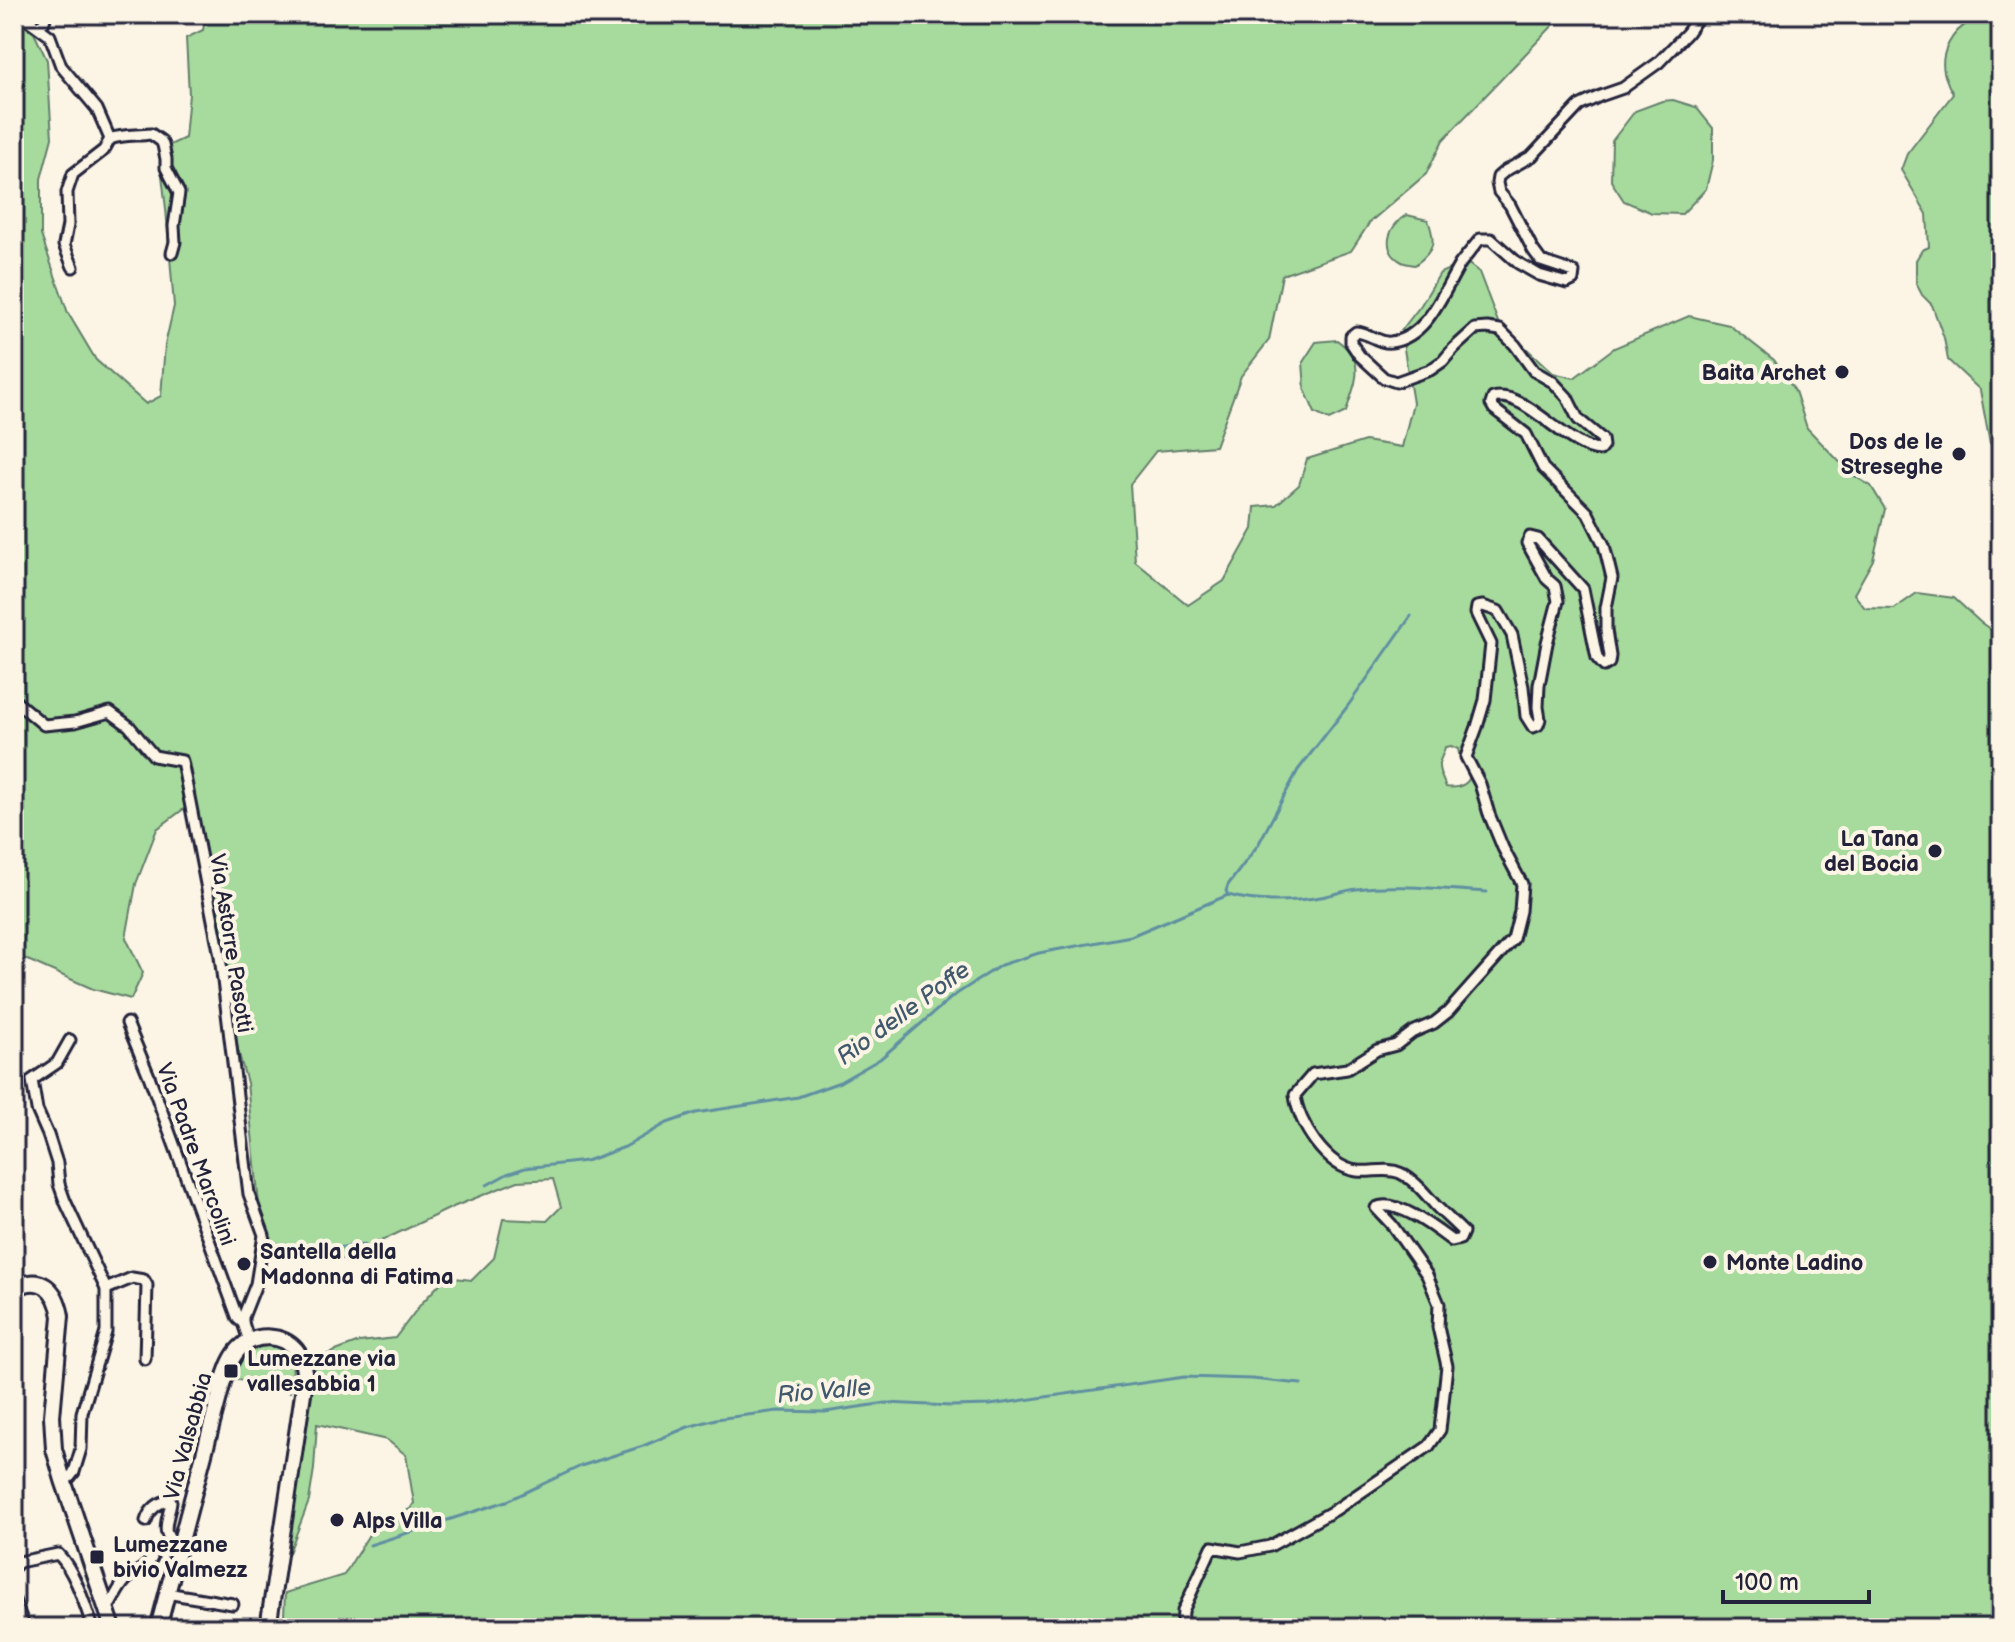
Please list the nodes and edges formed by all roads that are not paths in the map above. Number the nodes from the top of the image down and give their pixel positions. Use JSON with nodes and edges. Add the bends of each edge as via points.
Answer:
{"nodes":[{"id":1,"x":20,"y":14,"type":"edge"},
{"id":2,"x":46,"y":14,"type":"edge"},
{"id":3,"x":1700,"y":14,"type":"edge"},
{"id":4,"x":38,"y":26,"type":"junction"},
{"id":5,"x":110,"y":139,"type":"junction"},
{"id":6,"x":172,"y":253,"type":"dead end"},
{"id":7,"x":73,"y":267,"type":"dead end"},
{"id":8,"x":14,"y":700,"type":"edge"},
{"id":9,"x":127,"y":1023,"type":"dead end"},
{"id":10,"x":70,"y":1040,"type":"dead end"},
{"id":11,"x":14,"y":1289,"type":"edge"},
{"id":12,"x":106,"y":1289,"type":"junction"},
{"id":13,"x":243,"y":1323,"type":"junction"},
{"id":14,"x":249,"y":1341,"type":"junction"},
{"id":15,"x":145,"y":1359,"type":"dead end"},
{"id":16,"x":63,"y":1480,"type":"junction"},
{"id":17,"x":146,"y":1521,"type":"dead end"},
{"id":18,"x":180,"y":1547,"type":"junction"},
{"id":19,"x":152,"y":1558,"type":"dead end"},
{"id":20,"x":14,"y":1567,"type":"edge"},
{"id":21,"x":166,"y":1593,"type":"junction"},
{"id":22,"x":14,"y":1600,"type":"edge"},
{"id":23,"x":233,"y":1604,"type":"dead end"},
{"id":24,"x":109,"y":1617,"type":"edge"},
{"id":25,"x":25,"y":1628,"type":"edge"},
{"id":26,"x":94,"y":1628,"type":"edge"},
{"id":27,"x":158,"y":1628,"type":"edge"},
{"id":28,"x":268,"y":1628,"type":"edge"},
{"id":29,"x":1182,"y":1628,"type":"edge"}],
"edges":[{"from":1,"to":4,"type":"street"},
{"from":2,"to":4,"type":"street"},
{"from":3,"to":29,"type":"street","via":[[1658,63],[1623,88],[1579,106],[1532,156],[1498,177],[1499,192],[1541,261],[1574,272],[1573,280],[1539,275],[1491,239],[1480,239],[1417,330],[1392,342],[1366,333],[1351,336],[1359,355],[1396,382],[1430,370],[1475,329],[1500,330],[1602,439],[1600,450],[1591,450],[1526,406],[1493,398],[1494,409],[1526,434],[1543,468],[1588,513],[1604,545],[1612,578],[1606,608],[1610,656],[1604,666],[1597,658],[1583,589],[1538,539],[1530,537],[1527,543],[1555,586],[1558,601],[1539,685],[1540,719],[1533,727],[1526,716],[1512,635],[1498,611],[1477,607],[1491,644],[1485,700],[1466,757],[1522,884],[1513,939],[1434,1023],[1347,1069],[1313,1074],[1295,1095],[1303,1124],[1324,1153],[1350,1170],[1400,1173],[1463,1232],[1452,1241],[1390,1205],[1376,1208],[1427,1275],[1439,1304],[1447,1366],[1440,1430],[1418,1454],[1270,1546],[1240,1552],[1212,1547],[1183,1611]]},
{"from":4,"to":5,"type":"street","via":[[50,36],[61,66],[97,109]]},
{"from":5,"to":6,"type":"street","via":[[151,134],[161,141],[166,168],[179,193]]},
{"from":5,"to":7,"type":"street","via":[[73,174],[67,192],[64,245]]},
{"from":8,"to":13,"type":"street","name":"Via Astorre Pasotti","via":[[44,725],[110,712],[154,756],[182,761],[220,956],[249,1194],[264,1235]]},
{"from":9,"to":13,"type":"street","name":"Via Padre Marcolini"},
{"from":10,"to":12,"type":"street","via":[[57,1063],[32,1080],[34,1099],[65,1201]]},
{"from":11,"to":16,"type":"main road","via":[[41,1284],[59,1303],[52,1416]]},
{"from":12,"to":15,"type":"street","via":[[132,1278],[147,1285]]},
{"from":12,"to":16,"type":"street","via":[[106,1332],[82,1413],[81,1449],[74,1472]]},
{"from":13,"to":14,"type":"street","name":"Via Padre Marcolini"},
{"from":14,"to":18,"type":"main road","name":"Via Valsabbia","via":[[231,1359],[223,1382]]},
{"from":14,"to":28,"type":"main road","via":[[274,1337],[286,1342],[297,1351],[305,1380]]},
{"from":16,"to":24,"type":"main road"},
{"from":17,"to":18,"type":"street","via":[[158,1505],[171,1501],[166,1533]]},
{"from":18,"to":21,"type":"main road","name":"Via Valsabbia"},
{"from":19,"to":24,"type":"street","via":[[120,1586]]},
{"from":20,"to":26,"type":"street","via":[[58,1554],[66,1561]]},
{"from":21,"to":23,"type":"street"},
{"from":21,"to":27,"type":"main road","name":"Via Valsabbia"},
{"from":22,"to":25,"type":"street"},
{"from":24,"to":26,"type":"street"}]}
